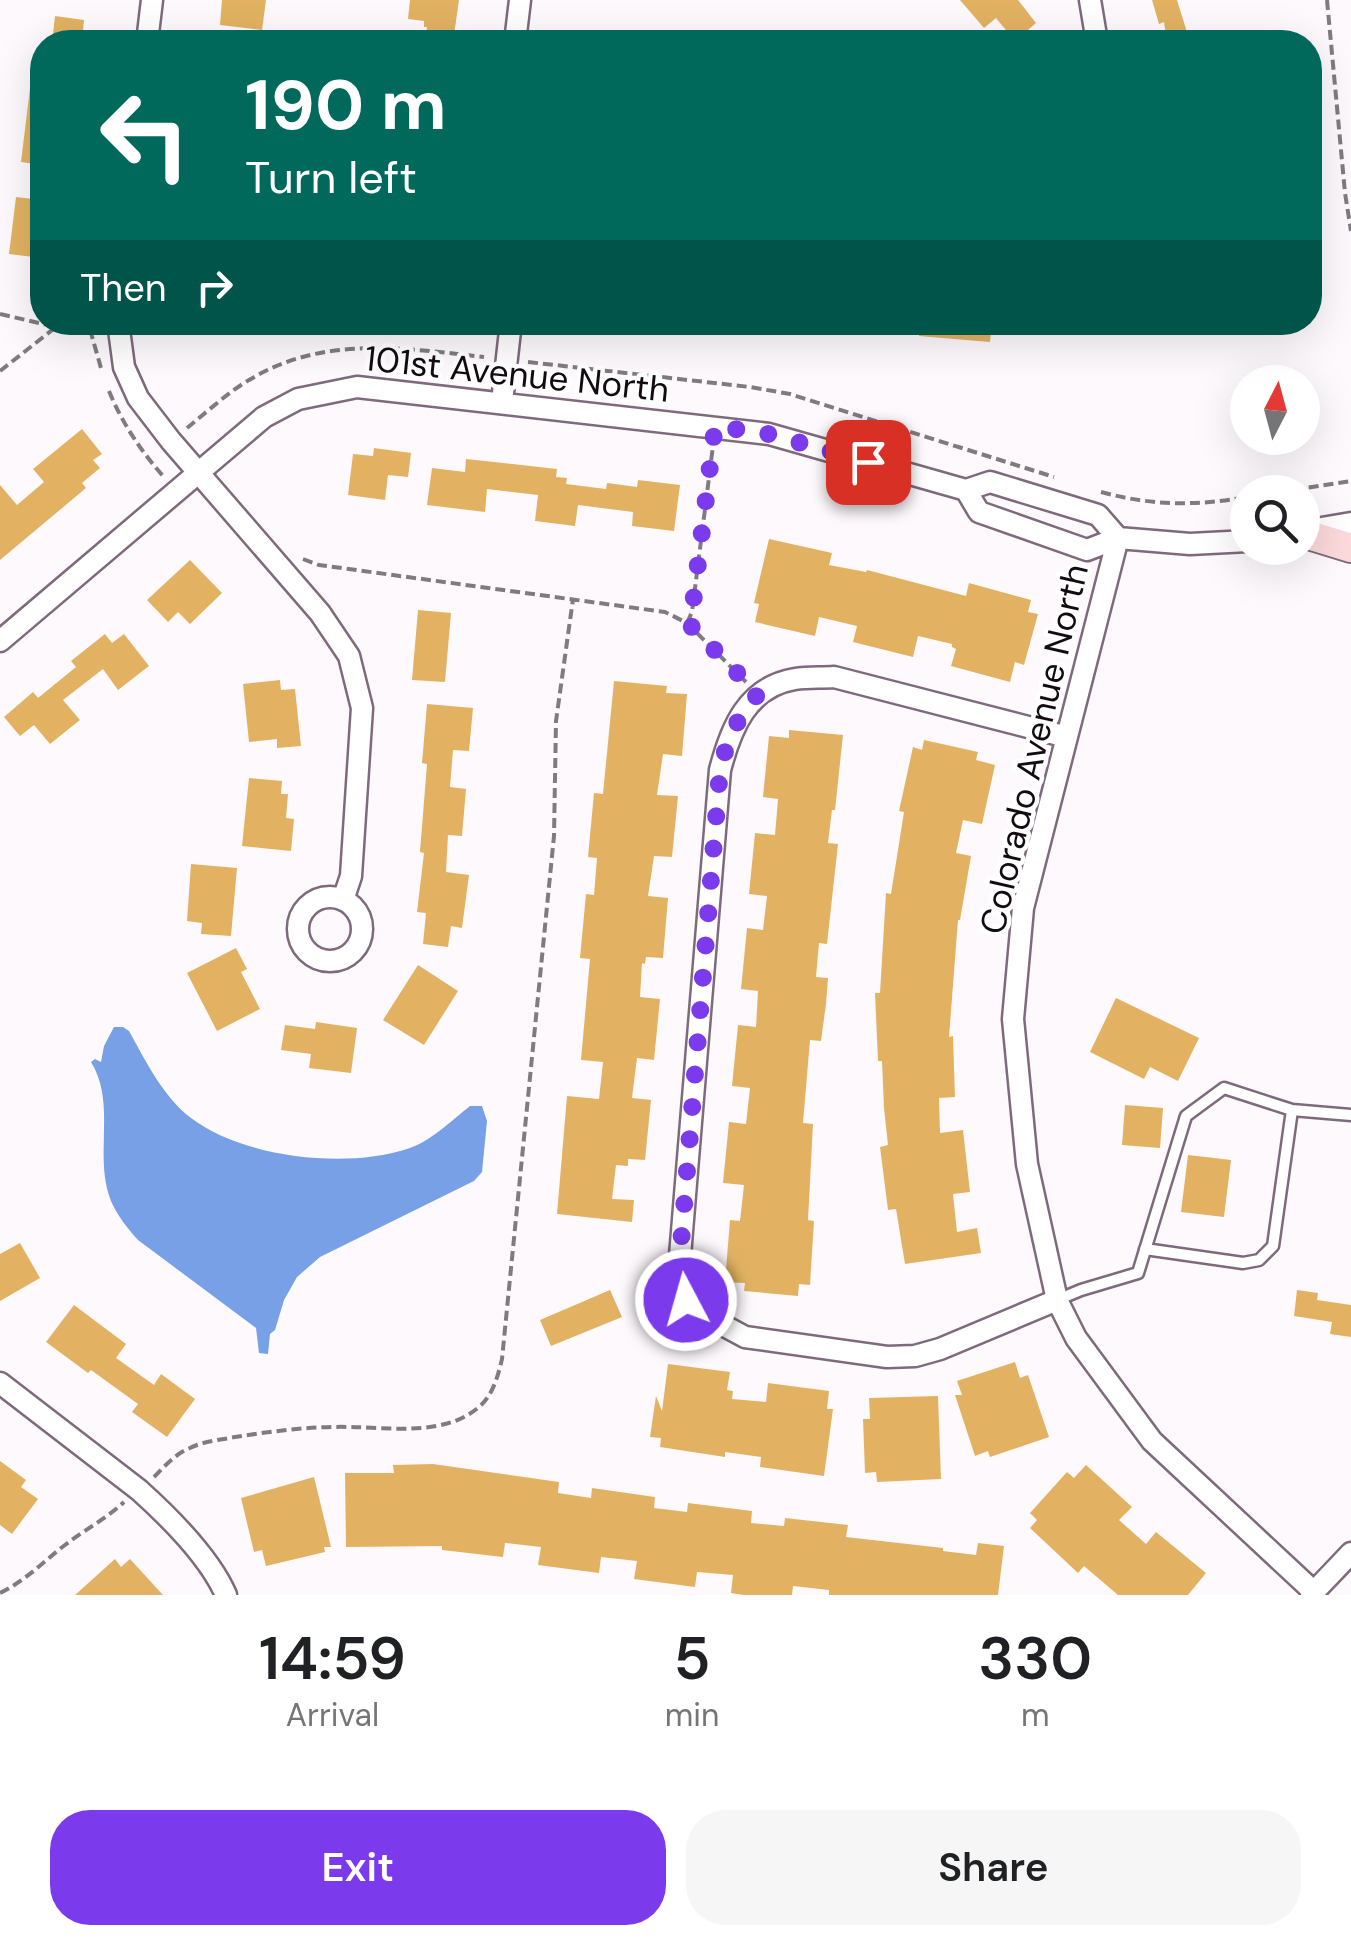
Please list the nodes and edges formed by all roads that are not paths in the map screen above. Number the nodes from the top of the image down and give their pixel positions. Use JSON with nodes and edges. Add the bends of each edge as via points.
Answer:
{"nodes":[{"id":1,"x":152,"y":0,"type":"edge"},
{"id":2,"x":520,"y":0,"type":"edge"},
{"id":3,"x":1090,"y":0,"type":"edge"},
{"id":4,"x":148,"y":30,"type":"edge"},
{"id":5,"x":516,"y":30,"type":"edge"},
{"id":6,"x":1095,"y":30,"type":"edge"},
{"id":7,"x":120,"y":335,"type":"edge"},
{"id":8,"x":509,"y":335,"type":"edge"},
{"id":9,"x":502,"y":402,"type":"junction"},
{"id":10,"x":198,"y":472,"type":"junction"},
{"id":11,"x":966,"y":490,"type":"junction"},
{"id":12,"x":1351,"y":523,"type":"edge"},
{"id":13,"x":1320,"y":529,"type":"edge"},
{"id":14,"x":1118,"y":538,"type":"junction"},
{"id":15,"x":1320,"y":538,"type":"edge"},
{"id":16,"x":1230,"y":542,"type":"edge"},
{"id":17,"x":1351,"y":548,"type":"edge"},
{"id":18,"x":0,"y":640,"type":"edge"},
{"id":19,"x":1067,"y":737,"type":"junction"},
{"id":20,"x":343,"y":900,"type":"dead end"},
{"id":21,"x":1292,"y":1110,"type":"junction"},
{"id":22,"x":1351,"y":1115,"type":"edge"},
{"id":23,"x":1145,"y":1250,"type":"junction"},
{"id":24,"x":1058,"y":1300,"type":"junction"},
{"id":25,"x":0,"y":1383,"type":"edge"},
{"id":26,"x":1351,"y":1552,"type":"edge"},
{"id":27,"x":1314,"y":1594,"type":"edge"},
{"id":28,"x":226,"y":1595,"type":"edge"}],
"edges":[{"from":1,"to":4,"type":"street"},
{"from":2,"to":5,"type":"street"},
{"from":3,"to":6,"type":"street"},
{"from":7,"to":10,"type":"street","via":[[138,398]]},
{"from":8,"to":9,"type":"street"},
{"from":9,"to":10,"type":"street","name":"101st Avenue North","via":[[357,387],[298,399],[264,417]]},
{"from":9,"to":11,"type":"street","name":"101st Avenue North","via":[[769,434]]},
{"from":10,"to":18,"type":"street","name":"101st Avenue North"},
{"from":10,"to":20,"type":"street","via":[[349,656],[362,708],[351,876]]},
{"from":11,"to":14,"type":"street","name":"101st Avenue North","via":[[990,482],[1098,514]]},
{"from":11,"to":14,"type":"street","name":"101st Avenue North","via":[[978,512],[1088,550]]},
{"from":12,"to":13,"type":"street"},
{"from":14,"to":16,"type":"street","name":"101st Avenue North"},
{"from":14,"to":19,"type":"street","name":"Colorado Avenue North"},
{"from":15,"to":17,"type":"main road"},
{"from":19,"to":24,"type":"street","name":"Colorado Avenue North","via":[[1023,908],[1013,1019],[1028,1164]]},
{"from":19,"to":24,"type":"street","via":[[834,677],[770,686],[742,712],[720,770],[679,1268],[686,1300],[745,1336],[887,1358],[940,1348]]},
{"from":21,"to":22,"type":"lane"},
{"from":21,"to":23,"type":"lane","via":[[1224,1088],[1186,1116]]},
{"from":21,"to":23,"type":"lane","via":[[1273,1246],[1259,1260]]},
{"from":23,"to":24,"type":"lane","via":[[1138,1273]]},
{"from":24,"to":27,"type":"street","name":"Colorado Avenue North","via":[[1076,1338],[1152,1441]]},
{"from":25,"to":28,"type":"street","via":[[157,1506]]},
{"from":26,"to":27,"type":"street"}]}
